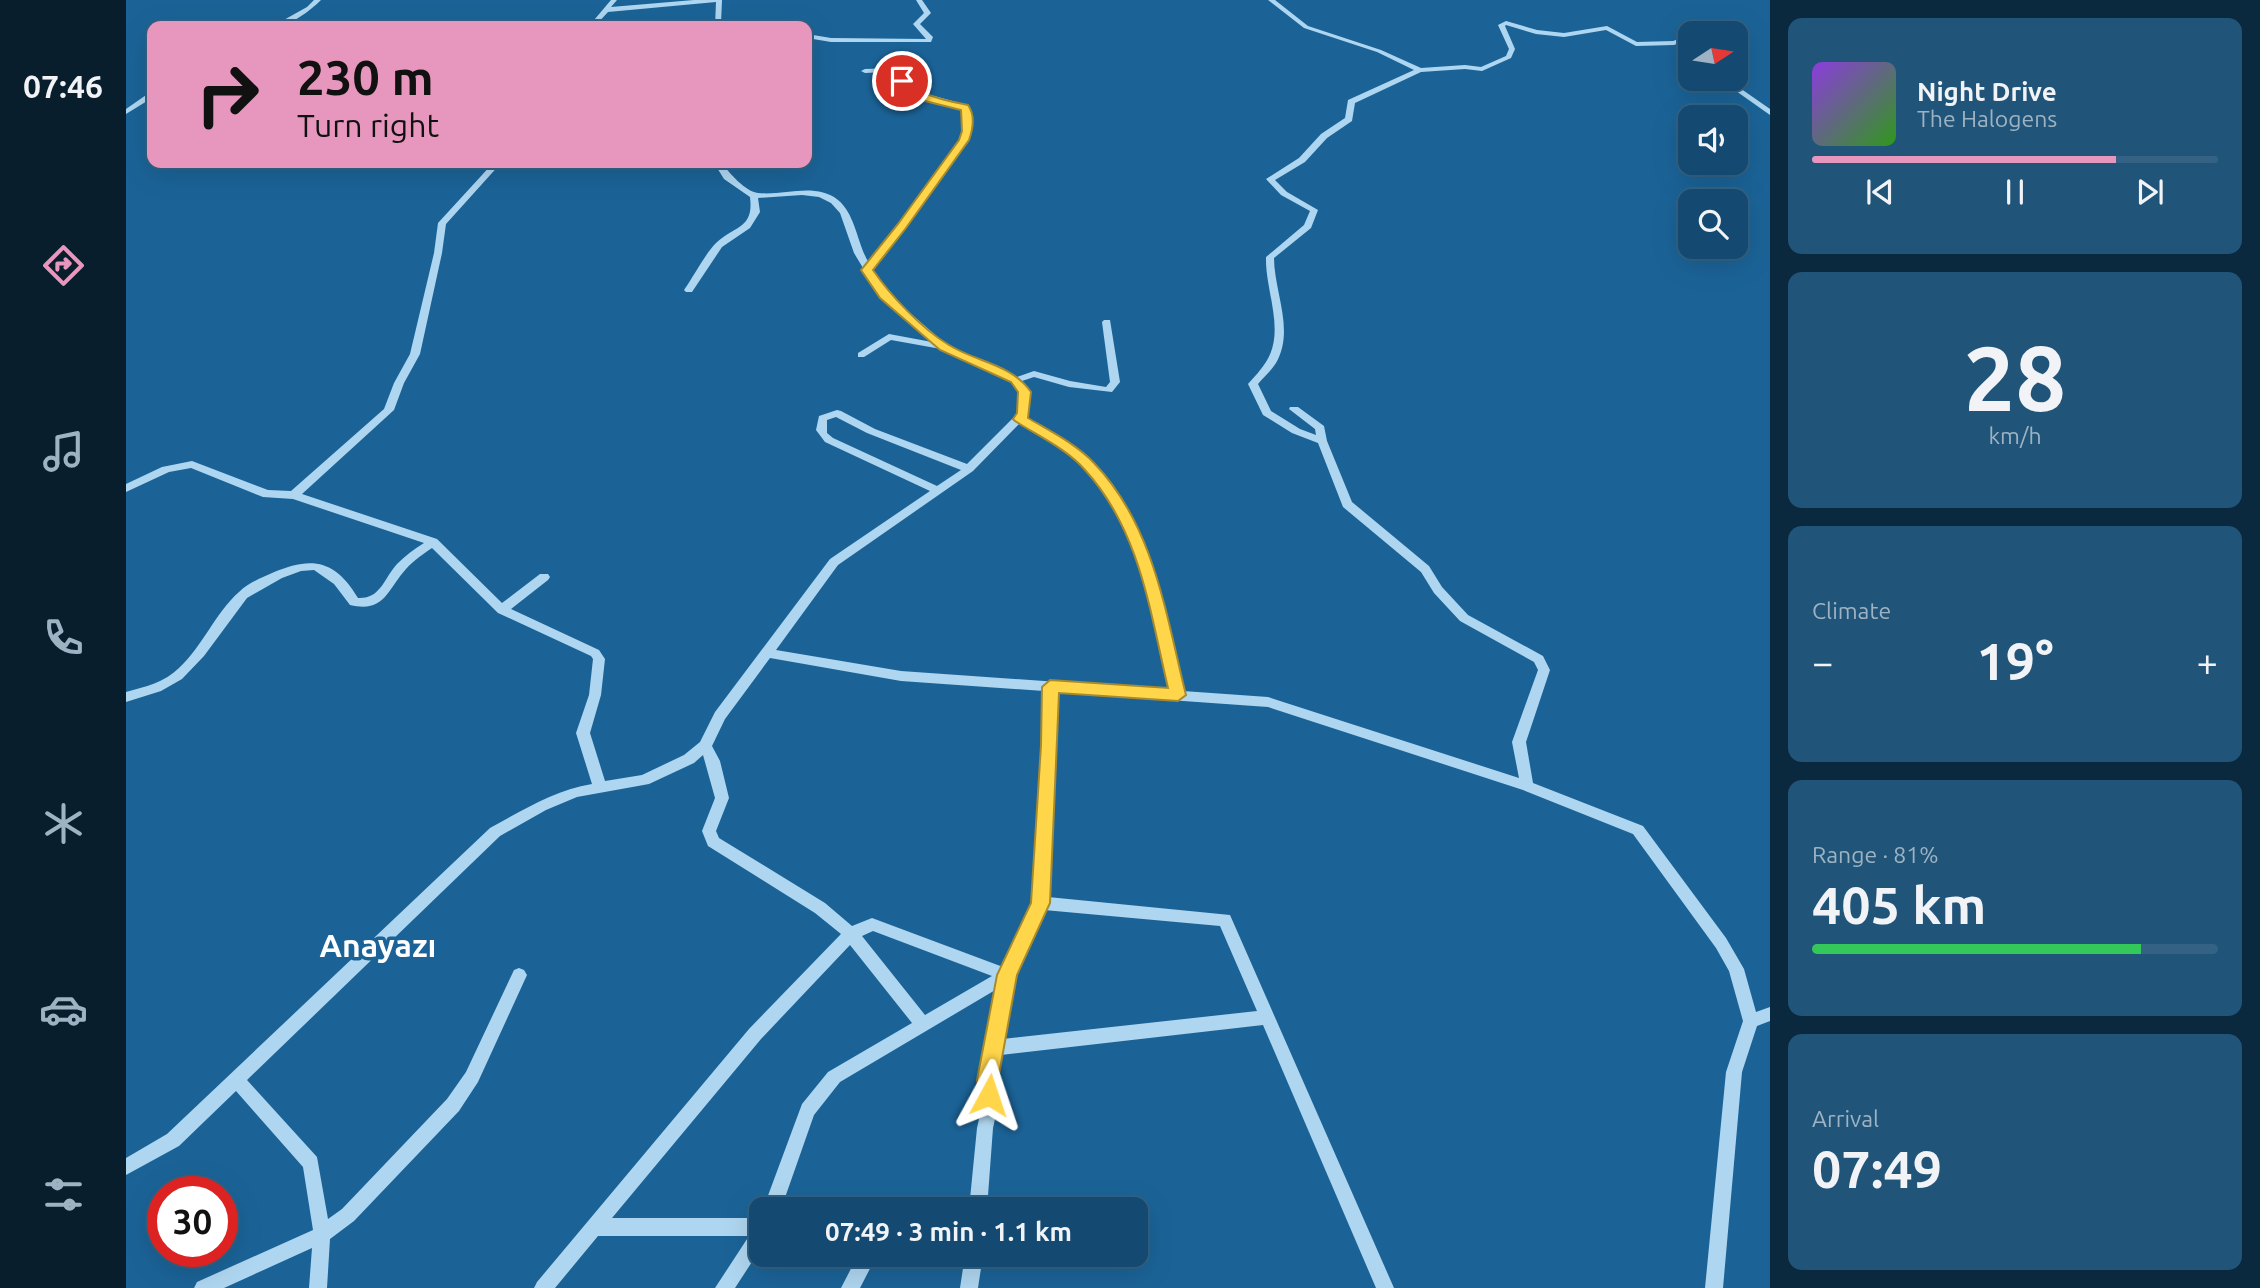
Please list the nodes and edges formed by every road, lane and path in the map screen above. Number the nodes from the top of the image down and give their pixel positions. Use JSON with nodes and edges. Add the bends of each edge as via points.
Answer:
{"nodes":[{"id":1,"x":318,"y":0,"type":"edge"},
{"id":2,"x":614,"y":0,"type":"edge"},
{"id":3,"x":718,"y":0,"type":"edge"},
{"id":4,"x":919,"y":0,"type":"edge"},
{"id":5,"x":1271,"y":0,"type":"edge"},
{"id":6,"x":605,"y":10,"type":"junction"},
{"id":7,"x":284,"y":21,"type":"edge"},
{"id":8,"x":596,"y":21,"type":"edge"},
{"id":9,"x":719,"y":21,"type":"edge"},
{"id":10,"x":812,"y":37,"type":"edge"},
{"id":11,"x":1678,"y":42,"type":"edge"},
{"id":12,"x":1420,"y":70,"type":"junction"},
{"id":13,"x":866,"y":71,"type":"dead end"},
{"id":14,"x":1740,"y":91,"type":"edge"},
{"id":15,"x":147,"y":98,"type":"edge"},
{"id":16,"x":126,"y":112,"type":"edge"},
{"id":17,"x":1770,"y":113,"type":"edge"},
{"id":18,"x":492,"y":168,"type":"edge"},
{"id":19,"x":721,"y":168,"type":"edge"},
{"id":20,"x":754,"y":196,"type":"junction"},
{"id":21,"x":867,"y":270,"type":"junction"},
{"id":22,"x":689,"y":290,"type":"dead end"},
{"id":23,"x":1107,"y":322,"type":"dead end"},
{"id":24,"x":944,"y":348,"type":"junction"},
{"id":25,"x":860,"y":355,"type":"dead end"},
{"id":26,"x":1016,"y":380,"type":"junction"},
{"id":27,"x":1294,"y":409,"type":"dead end"},
{"id":28,"x":1019,"y":419,"type":"junction"},
{"id":29,"x":1322,"y":441,"type":"junction"},
{"id":30,"x":969,"y":470,"type":"junction"},
{"id":31,"x":126,"y":488,"type":"edge"},
{"id":32,"x":937,"y":490,"type":"junction"},
{"id":33,"x":294,"y":495,"type":"junction"},
{"id":34,"x":433,"y":542,"type":"junction"},
{"id":35,"x":544,"y":578,"type":"dead end"},
{"id":36,"x":502,"y":610,"type":"junction"},
{"id":37,"x":768,"y":653,"type":"junction"},
{"id":38,"x":1050,"y":687,"type":"junction"},
{"id":39,"x":1178,"y":695,"type":"junction"},
{"id":40,"x":126,"y":697,"type":"edge"},
{"id":41,"x":705,"y":746,"type":"junction"},
{"id":42,"x":1527,"y":786,"type":"junction"},
{"id":43,"x":600,"y":787,"type":"junction"},
{"id":44,"x":1040,"y":903,"type":"junction"},
{"id":45,"x":850,"y":934,"type":"junction"},
{"id":46,"x":519,"y":975,"type":"dead end"},
{"id":47,"x":1007,"y":975,"type":"junction"},
{"id":48,"x":1770,"y":1014,"type":"edge"},
{"id":49,"x":1267,"y":1017,"type":"junction"},
{"id":50,"x":1751,"y":1021,"type":"junction"},
{"id":51,"x":923,"y":1025,"type":"junction"},
{"id":52,"x":994,"y":1048,"type":"junction"},
{"id":53,"x":236,"y":1079,"type":"junction"},
{"id":54,"x":126,"y":1167,"type":"edge"},
{"id":55,"x":776,"y":1197,"type":"edge"},
{"id":56,"x":979,"y":1197,"type":"edge"},
{"id":57,"x":593,"y":1227,"type":"junction"},
{"id":58,"x":749,"y":1227,"type":"edge"},
{"id":59,"x":321,"y":1235,"type":"junction"},
{"id":60,"x":749,"y":1251,"type":"edge"},
{"id":61,"x":861,"y":1267,"type":"edge"},
{"id":62,"x":972,"y":1267,"type":"edge"},
{"id":63,"x":203,"y":1288,"type":"edge"},
{"id":64,"x":318,"y":1288,"type":"edge"},
{"id":65,"x":543,"y":1288,"type":"edge"},
{"id":66,"x":724,"y":1288,"type":"edge"},
{"id":67,"x":850,"y":1288,"type":"edge"},
{"id":68,"x":969,"y":1288,"type":"edge"},
{"id":69,"x":1385,"y":1288,"type":"edge"},
{"id":70,"x":1714,"y":1288,"type":"edge"}],
"edges":[{"from":1,"to":7,"type":"street"},
{"from":2,"to":6,"type":"street"},
{"from":3,"to":6,"type":"street"},
{"from":3,"to":9,"type":"street"},
{"from":4,"to":10,"type":"street","via":[[928,12],[916,24],[929,41]]},
{"from":5,"to":12,"type":"street","via":[[1306,27]]},
{"from":6,"to":8,"type":"street"},
{"from":11,"to":12,"type":"street","via":[[1636,44],[1607,28],[1564,35],[1506,23],[1501,25],[1512,49],[1509,57],[1482,69]]},
{"from":12,"to":29,"type":"street","via":[[1351,102],[1349,119],[1324,136],[1302,160],[1270,179],[1277,192],[1314,210],[1308,226],[1270,257],[1268,276],[1281,330],[1273,359],[1253,384],[1267,413]]},
{"from":13,"to":21,"type":"street","via":[[891,70],[913,93],[967,111],[964,140]]},
{"from":14,"to":17,"type":"street"},
{"from":15,"to":16,"type":"street"},
{"from":18,"to":33,"type":"street","via":[[442,223],[415,354],[389,410]]},
{"from":19,"to":20,"type":"street"},
{"from":20,"to":21,"type":"street","via":[[802,193],[834,201],[844,212]]},
{"from":20,"to":22,"type":"street","via":[[754,220],[719,245]]},
{"from":21,"to":24,"type":"street","via":[[884,296]]},
{"from":23,"to":26,"type":"street","via":[[1115,383],[1108,390],[1034,374]]},
{"from":24,"to":25,"type":"street","via":[[889,337]]},
{"from":24,"to":26,"type":"street"},
{"from":26,"to":28,"type":"street","via":[[1025,392],[1024,414]]},
{"from":27,"to":29,"type":"street","via":[[1320,428]]},
{"from":28,"to":30,"type":"street"},
{"from":28,"to":39,"type":"street","via":[[1090,466],[1116,501],[1146,565]]},
{"from":29,"to":42,"type":"street","via":[[1347,505],[1425,569],[1464,618],[1539,659],[1544,670],[1519,742]]},
{"from":30,"to":32,"type":"street"},
{"from":30,"to":32,"type":"street","via":[[837,413],[823,418],[819,428],[829,440]]},
{"from":31,"to":33,"type":"street","via":[[166,469],[192,464],[267,494]]},
{"from":32,"to":37,"type":"street","via":[[835,562]]},
{"from":33,"to":34,"type":"street"},
{"from":34,"to":36,"type":"street"},
{"from":34,"to":40,"type":"street","via":[[404,564],[383,597],[368,604],[354,602],[350,592],[317,566],[305,565],[245,592],[183,672],[154,689]]},
{"from":35,"to":36,"type":"street"},
{"from":36,"to":43,"type":"street","via":[[595,653],[599,659],[595,695],[583,733]]},
{"from":37,"to":38,"type":"street","via":[[901,676]]},
{"from":37,"to":41,"type":"street","via":[[720,716]]},
{"from":38,"to":39,"type":"street"},
{"from":38,"to":44,"type":"street"},
{"from":39,"to":42,"type":"street","via":[[1268,702]]},
{"from":41,"to":43,"type":"street","via":[[689,759],[644,780]]},
{"from":41,"to":45,"type":"street","via":[[722,798],[709,831],[713,842],[820,908]]},
{"from":42,"to":50,"type":"street","via":[[1638,830],[1721,943],[1736,969]]},
{"from":43,"to":53,"type":"street","via":[[541,806],[495,832]]},
{"from":44,"to":47,"type":"street"},
{"from":44,"to":49,"type":"street","via":[[1225,920]]},
{"from":45,"to":47,"type":"street","via":[[872,924]]},
{"from":45,"to":51,"type":"street"},
{"from":45,"to":57,"type":"street","via":[[755,1034]]},
{"from":46,"to":59,"type":"street","via":[[472,1077],[453,1105],[348,1215]]},
{"from":47,"to":51,"type":"street"},
{"from":47,"to":52,"type":"street"},
{"from":48,"to":50,"type":"street"},
{"from":49,"to":52,"type":"street"},
{"from":49,"to":69,"type":"street"},
{"from":50,"to":70,"type":"street","via":[[1734,1072]]},
{"from":51,"to":55,"type":"street","via":[[834,1077],[808,1110]]},
{"from":52,"to":56,"type":"street"},
{"from":53,"to":54,"type":"street","via":[[173,1140]]},
{"from":53,"to":59,"type":"street","via":[[311,1163]]},
{"from":57,"to":58,"type":"street"},
{"from":57,"to":65,"type":"street"},
{"from":59,"to":63,"type":"street"},
{"from":59,"to":64,"type":"street"},
{"from":60,"to":66,"type":"street"},
{"from":61,"to":67,"type":"street"},
{"from":62,"to":68,"type":"street"}]}
